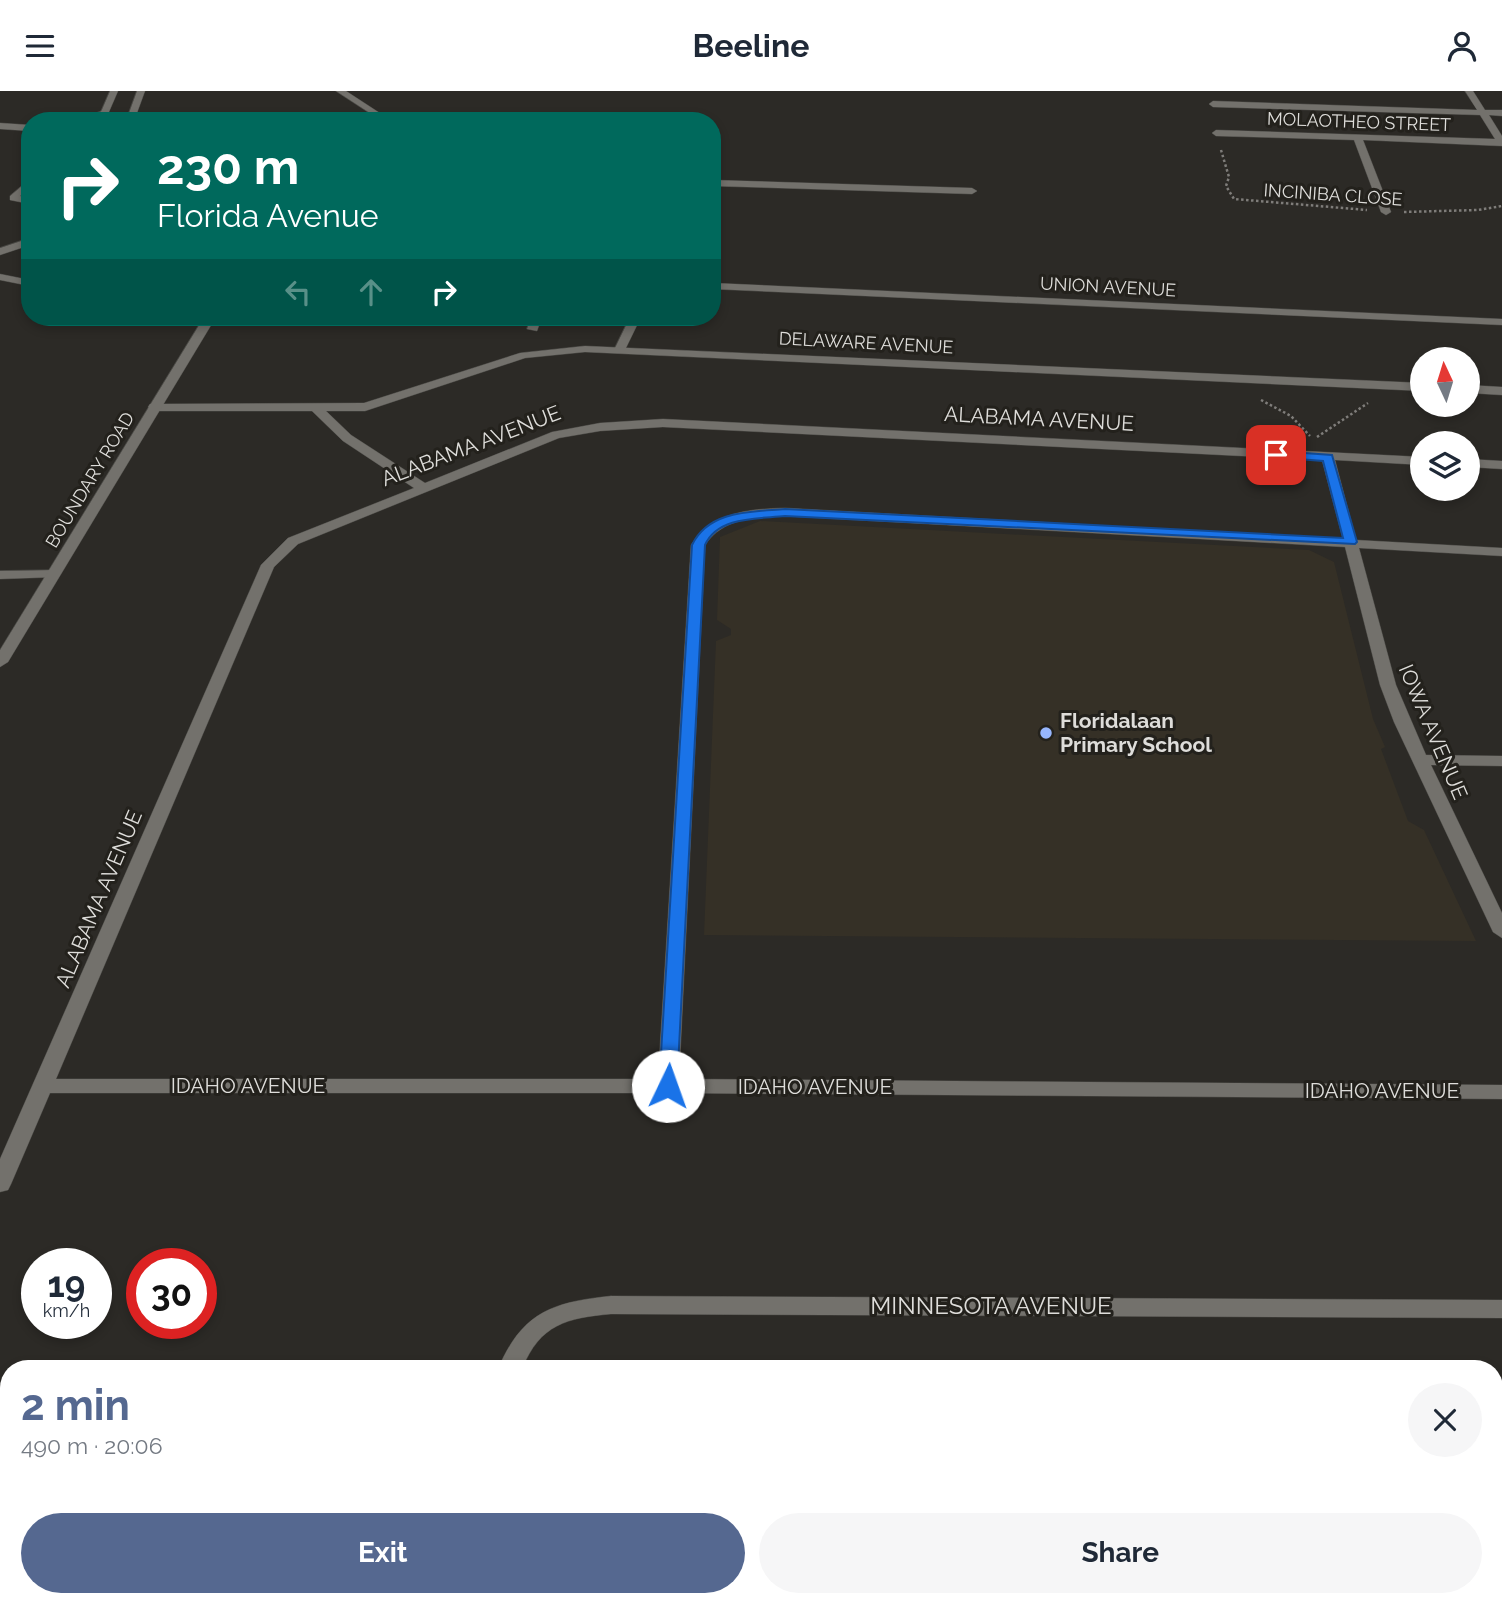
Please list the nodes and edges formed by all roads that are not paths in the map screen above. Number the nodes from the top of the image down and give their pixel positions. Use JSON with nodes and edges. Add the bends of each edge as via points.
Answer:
{"nodes":[{"id":1,"x":114,"y":91,"type":"edge"},
{"id":2,"x":141,"y":91,"type":"edge"},
{"id":3,"x":340,"y":91,"type":"edge"},
{"id":4,"x":1469,"y":91,"type":"edge"},
{"id":5,"x":1213,"y":104,"type":"dead end"},
{"id":6,"x":105,"y":112,"type":"edge"},
{"id":7,"x":133,"y":112,"type":"edge"},
{"id":8,"x":374,"y":112,"type":"edge"},
{"id":9,"x":1482,"y":112,"type":"junction"},
{"id":10,"x":1502,"y":113,"type":"edge"},
{"id":11,"x":0,"y":126,"type":"edge"},
{"id":12,"x":21,"y":127,"type":"edge"},
{"id":13,"x":1216,"y":133,"type":"road end"},
{"id":14,"x":1358,"y":138,"type":"junction"},
{"id":15,"x":1502,"y":143,"type":"edge"},
{"id":16,"x":721,"y":183,"type":"edge"},
{"id":17,"x":21,"y":190,"type":"edge"},
{"id":18,"x":972,"y":191,"type":"dead end"},
{"id":19,"x":21,"y":199,"type":"edge"},
{"id":20,"x":1386,"y":212,"type":"road end"},
{"id":21,"x":21,"y":243,"type":"edge"},
{"id":22,"x":0,"y":250,"type":"edge"},
{"id":23,"x":0,"y":277,"type":"edge"},
{"id":24,"x":21,"y":281,"type":"edge"},
{"id":25,"x":721,"y":286,"type":"edge"},
{"id":26,"x":1502,"y":322,"type":"edge"},
{"id":27,"x":205,"y":326,"type":"edge"},
{"id":28,"x":534,"y":326,"type":"edge"},
{"id":29,"x":631,"y":326,"type":"edge"},
{"id":30,"x":533,"y":329,"type":"dead end"},
{"id":31,"x":620,"y":350,"type":"junction"},
{"id":32,"x":1410,"y":387,"type":"edge"},
{"id":33,"x":1480,"y":390,"type":"edge"},
{"id":34,"x":1502,"y":391,"type":"edge"},
{"id":35,"x":154,"y":407,"type":"junction"},
{"id":36,"x":316,"y":408,"type":"junction"},
{"id":37,"x":1328,"y":458,"type":"junction"},
{"id":38,"x":1410,"y":461,"type":"edge"},
{"id":39,"x":1480,"y":464,"type":"edge"},
{"id":40,"x":1502,"y":465,"type":"edge"},
{"id":41,"x":422,"y":488,"type":"junction"},
{"id":42,"x":1350,"y":542,"type":"junction"},
{"id":43,"x":1502,"y":552,"type":"edge"},
{"id":44,"x":53,"y":574,"type":"junction"},
{"id":45,"x":0,"y":575,"type":"edge"},
{"id":46,"x":0,"y":662,"type":"edge"},
{"id":47,"x":1420,"y":760,"type":"junction"},
{"id":48,"x":1502,"y":761,"type":"edge"},
{"id":49,"x":1493,"y":895,"type":"edge"},
{"id":50,"x":1502,"y":932,"type":"edge"},
{"id":51,"x":43,"y":1086,"type":"junction"},
{"id":52,"x":668,"y":1086,"type":"junction"},
{"id":53,"x":1502,"y":1092,"type":"edge"},
{"id":54,"x":0,"y":1184,"type":"edge"},
{"id":55,"x":1502,"y":1309,"type":"edge"},
{"id":56,"x":513,"y":1360,"type":"edge"}],
"edges":[{"from":1,"to":6,"type":"street"},
{"from":2,"to":7,"type":"street"},
{"from":3,"to":8,"type":"street"},
{"from":4,"to":9,"type":"street"},
{"from":5,"to":9,"type":"street"},
{"from":9,"to":10,"type":"street"},
{"from":9,"to":15,"type":"street"},
{"from":11,"to":12,"type":"street"},
{"from":13,"to":14,"type":"street","name":"MOLAOTHEO STREET"},
{"from":14,"to":15,"type":"street","name":"MOLAOTHEO STREET"},
{"from":14,"to":20,"type":"street"},
{"from":16,"to":18,"type":"street"},
{"from":17,"to":19,"type":"street","via":[[13,198]]},
{"from":21,"to":22,"type":"street"},
{"from":23,"to":24,"type":"street"},
{"from":25,"to":26,"type":"street","name":"UNION AVENUE"},
{"from":27,"to":35,"type":"street","name":"BOUNDARY ROAD"},
{"from":28,"to":30,"type":"street"},
{"from":29,"to":31,"type":"street"},
{"from":31,"to":32,"type":"street","name":"DELAWARE AVENUE"},
{"from":31,"to":36,"type":"street","name":"DELAWARE AVENUE","via":[[541,352],[377,404]]},
{"from":33,"to":34,"type":"street"},
{"from":35,"to":36,"type":"street","name":"DELAWARE AVENUE"},
{"from":35,"to":44,"type":"street","name":"BOUNDARY ROAD"},
{"from":36,"to":41,"type":"street","via":[[347,439]]},
{"from":37,"to":38,"type":"street","name":"ALABAMA AVENUE"},
{"from":37,"to":41,"type":"street","name":"ALABAMA AVENUE","via":[[644,423],[556,435]]},
{"from":37,"to":42,"type":"street","name":"IOWA AVENUE"},
{"from":39,"to":40,"type":"street"},
{"from":41,"to":51,"type":"street","name":"ALABAMA AVENUE","via":[[293,541],[268,565]]},
{"from":42,"to":43,"type":"street"},
{"from":42,"to":47,"type":"street","name":"IOWA AVENUE","via":[[1388,685]]},
{"from":42,"to":52,"type":"street","via":[[785,513],[738,517],[711,527],[698,545]]},
{"from":44,"to":45,"type":"street"},
{"from":44,"to":46,"type":"street","name":"BOUNDARY ROAD"},
{"from":47,"to":48,"type":"street"},
{"from":47,"to":49,"type":"street","name":"IOWA AVENUE"},
{"from":49,"to":50,"type":"street","name":"IOWA AVENUE"},
{"from":51,"to":52,"type":"street","name":"IDAHO AVENUE"},
{"from":51,"to":54,"type":"street","name":"ALABAMA AVENUE"},
{"from":52,"to":53,"type":"street","name":"IDAHO AVENUE"},
{"from":55,"to":56,"type":"street","name":"MINNESOTA AVENUE","via":[[611,1305],[551,1316],[530,1330]]}]}
